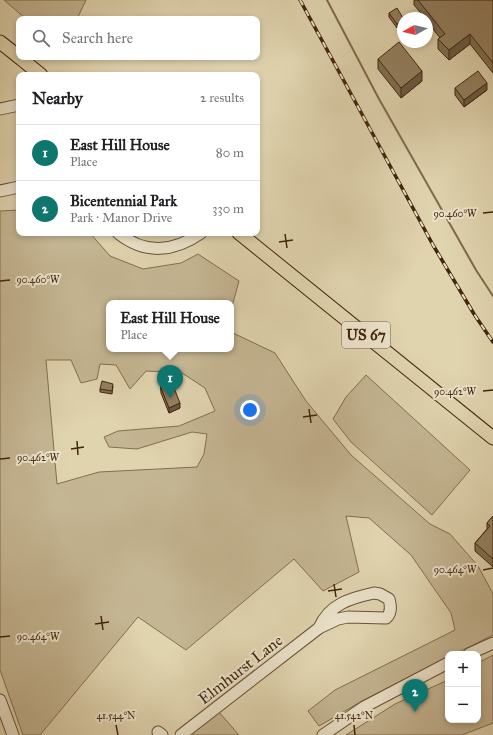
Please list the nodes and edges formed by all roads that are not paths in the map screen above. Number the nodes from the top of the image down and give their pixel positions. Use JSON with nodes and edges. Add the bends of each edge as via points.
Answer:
{"nodes":[{"id":1,"x":0,"y":42,"type":"edge"},
{"id":2,"x":16,"y":55,"type":"edge"},
{"id":3,"x":23,"y":60,"type":"edge"},
{"id":4,"x":38,"y":72,"type":"edge"},
{"id":5,"x":16,"y":106,"type":"edge"},
{"id":6,"x":0,"y":109,"type":"edge"},
{"id":7,"x":16,"y":188,"type":"edge"},
{"id":8,"x":0,"y":191,"type":"edge"},
{"id":9,"x":123,"y":236,"type":"edge"},
{"id":10,"x":197,"y":236,"type":"edge"},
{"id":11,"x":242,"y":236,"type":"edge"},
{"id":12,"x":493,"y":438,"type":"edge"},
{"id":13,"x":319,"y":628,"type":"junction"},
{"id":14,"x":493,"y":643,"type":"edge"},
{"id":15,"x":476,"y":651,"type":"edge"},
{"id":16,"x":445,"y":665,"type":"edge"},
{"id":17,"x":0,"y":700,"type":"edge"},
{"id":18,"x":13,"y":735,"type":"edge"},
{"id":19,"x":181,"y":735,"type":"edge"},
{"id":20,"x":323,"y":735,"type":"edge"}],
"edges":[{"from":1,"to":2,"type":"main road"},
{"from":3,"to":4,"type":"main road"},
{"from":5,"to":6,"type":"street"},
{"from":7,"to":8,"type":"street"},
{"from":9,"to":10,"type":"street","via":[[136,244],[152,248],[171,248],[188,243]]},
{"from":11,"to":12,"type":"main road","number":"US 67"},
{"from":13,"to":13,"type":"street","name":"Elmhurst Lane","via":[[348,617],[386,618],[390,615],[391,609],[389,599],[374,593],[349,599],[336,605]]},
{"from":13,"to":19,"type":"street","name":"Elmhurst Lane"},
{"from":14,"to":15,"type":"street"},
{"from":16,"to":20,"type":"street","via":[[364,707]]},
{"from":17,"to":18,"type":"street"}]}
